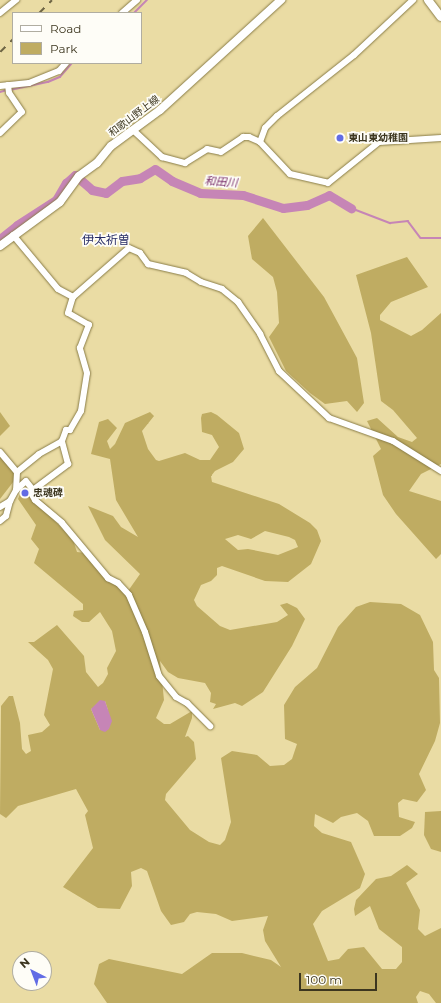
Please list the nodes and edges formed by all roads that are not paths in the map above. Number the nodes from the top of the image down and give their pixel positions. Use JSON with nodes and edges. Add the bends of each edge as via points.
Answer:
{"nodes":[{"id":1,"x":16,"y":0,"type":"edge"},
{"id":2,"x":137,"y":0,"type":"edge"},
{"id":3,"x":281,"y":0,"type":"edge"},
{"id":4,"x":413,"y":0,"type":"edge"},
{"id":5,"x":428,"y":0,"type":"edge"},
{"id":6,"x":123,"y":12,"type":"edge"},
{"id":7,"x":0,"y":13,"type":"edge"},
{"id":8,"x":441,"y":18,"type":"edge"},
{"id":9,"x":65,"y":64,"type":"edge"},
{"id":10,"x":8,"y":85,"type":"junction"},
{"id":11,"x":0,"y":86,"type":"edge"},
{"id":12,"x":133,"y":130,"type":"junction"},
{"id":13,"x":0,"y":133,"type":"edge"},
{"id":14,"x":441,"y":138,"type":"edge"},
{"id":15,"x":260,"y":142,"type":"junction"},
{"id":16,"x":13,"y":235,"type":"junction"},
{"id":17,"x":0,"y":246,"type":"edge"},
{"id":18,"x":74,"y":297,"type":"junction"},
{"id":19,"x":62,"y":441,"type":"junction"},
{"id":20,"x":0,"y":452,"type":"edge"},
{"id":21,"x":441,"y":471,"type":"edge"},
{"id":22,"x":17,"y":472,"type":"junction"},
{"id":23,"x":16,"y":490,"type":"junction"},
{"id":24,"x":33,"y":490,"type":"junction"},
{"id":25,"x":10,"y":501,"type":"junction"},
{"id":26,"x":0,"y":507,"type":"edge"},
{"id":27,"x":0,"y":521,"type":"edge"},
{"id":28,"x":210,"y":726,"type":"dead end"}],
"edges":[{"from":1,"to":7,"type":"street"},
{"from":2,"to":6,"type":"street"},
{"from":3,"to":12,"type":"main road","name":"和歌山野上線","via":[[160,110]]},
{"from":4,"to":15,"type":"street","via":[[354,55],[277,116],[265,128]]},
{"from":5,"to":8,"type":"main road"},
{"from":9,"to":10,"type":"street","via":[[59,71],[30,83]]},
{"from":10,"to":11,"type":"street"},
{"from":10,"to":13,"type":"street","via":[[9,93],[22,112]]},
{"from":12,"to":15,"type":"street","via":[[162,157],[178,163],[185,163],[207,149],[221,152],[243,137]]},
{"from":12,"to":16,"type":"main road","name":"和歌山野上線","via":[[78,177],[60,202]]},
{"from":14,"to":15,"type":"street","via":[[379,142],[328,183],[290,174]]},
{"from":16,"to":17,"type":"main road","name":"和歌山野上線"},
{"from":16,"to":18,"type":"street","via":[[58,289]]},
{"from":18,"to":19,"type":"street","via":[[68,313],[89,325],[80,348],[87,373],[81,411],[70,430],[66,430]]},
{"from":18,"to":21,"type":"street","via":[[129,248],[140,253],[148,264],[186,273],[201,282],[222,289],[238,302],[260,334],[279,371],[306,394],[323,413],[334,420],[393,441]]},
{"from":19,"to":22,"type":"street","via":[[39,454]]},
{"from":19,"to":24,"type":"street","via":[[68,464]]},
{"from":20,"to":22,"type":"street"},
{"from":22,"to":23,"type":"street"},
{"from":23,"to":24,"type":"street","via":[[26,481]]},
{"from":23,"to":25,"type":"street"},
{"from":24,"to":28,"type":"street","via":[[31,493],[35,500],[62,523],[108,578],[118,583],[129,595],[145,632],[159,676],[176,697],[187,703]]},
{"from":25,"to":26,"type":"street"},
{"from":25,"to":27,"type":"street","via":[[6,516]]}]}
